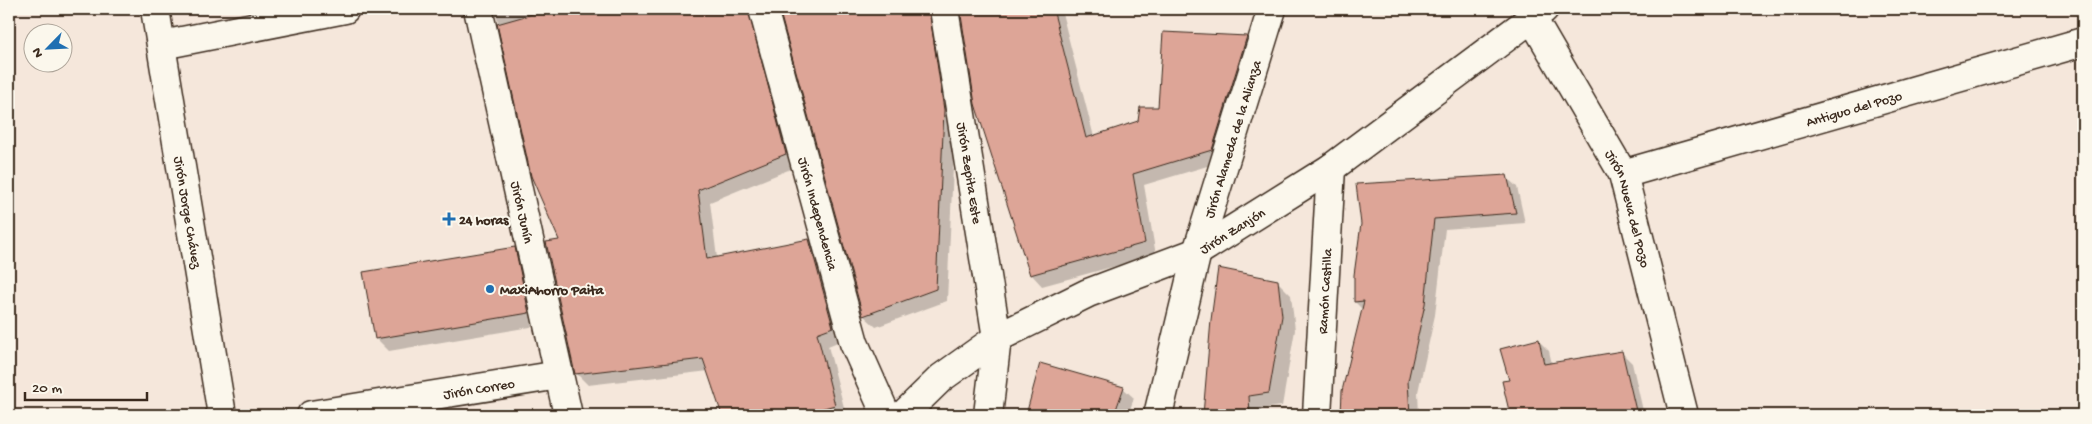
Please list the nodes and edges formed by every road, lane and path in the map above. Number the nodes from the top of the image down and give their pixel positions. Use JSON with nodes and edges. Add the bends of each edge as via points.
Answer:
{"nodes":[{"id":1,"x":155,"y":9,"type":"edge"},
{"id":2,"x":344,"y":9,"type":"edge"},
{"id":3,"x":478,"y":9,"type":"edge"},
{"id":4,"x":764,"y":9,"type":"edge"},
{"id":5,"x":944,"y":9,"type":"edge"},
{"id":6,"x":1272,"y":9,"type":"edge"},
{"id":7,"x":1538,"y":13,"type":"edge"},
{"id":8,"x":2083,"y":42,"type":"edge"},
{"id":9,"x":162,"y":45,"type":"junction"},
{"id":10,"x":1330,"y":168,"type":"junction"},
{"id":11,"x":1623,"y":174,"type":"junction"},
{"id":12,"x":1198,"y":252,"type":"junction"},
{"id":13,"x":997,"y":338,"type":"junction"},
{"id":14,"x":559,"y":375,"type":"junction"},
{"id":15,"x":222,"y":415,"type":"edge"},
{"id":16,"x":311,"y":415,"type":"edge"},
{"id":17,"x":568,"y":415,"type":"edge"},
{"id":18,"x":886,"y":415,"type":"edge"},
{"id":19,"x":903,"y":415,"type":"edge"},
{"id":20,"x":988,"y":415,"type":"edge"},
{"id":21,"x":1158,"y":415,"type":"edge"},
{"id":22,"x":1317,"y":415,"type":"edge"},
{"id":23,"x":1684,"y":415,"type":"edge"}],
"edges":[{"from":1,"to":9,"type":"street","name":"Jirón Jorge Chávez"},
{"from":2,"to":9,"type":"street"},
{"from":3,"to":14,"type":"street","name":"Jirón Junín"},
{"from":4,"to":18,"type":"street","name":"Jirón Independencia","via":[[854,343]]},
{"from":5,"to":13,"type":"street","name":"Jirón Zepita Este"},
{"from":6,"to":12,"type":"street","name":"Jirón Alameda de la Alianza"},
{"from":7,"to":10,"type":"street","name":"Jirón Zanjón"},
{"from":7,"to":11,"type":"street","name":"Jirón Nueva del Pozo"},
{"from":8,"to":11,"type":"street","name":"Antiguo del Pozo"},
{"from":9,"to":15,"type":"street","name":"Jirón Jorge Chávez"},
{"from":10,"to":12,"type":"street","name":"Jirón Zanjón"},
{"from":10,"to":22,"type":"street","name":"Ramón Castilla"},
{"from":11,"to":23,"type":"street","name":"Jirón Nueva del Pozo"},
{"from":12,"to":13,"type":"street","name":"Jirón Zanjón","via":[[1088,293]]},
{"from":12,"to":21,"type":"street","name":"Jirón Alameda de la Alianza"},
{"from":13,"to":19,"type":"street","name":"Jirón Zanjón","via":[[941,378]]},
{"from":13,"to":20,"type":"street","name":"Jirón Zepita Este"},
{"from":14,"to":16,"type":"street","name":"Jirón Correo"},
{"from":14,"to":17,"type":"street","name":"Jirón Junín"}]}
